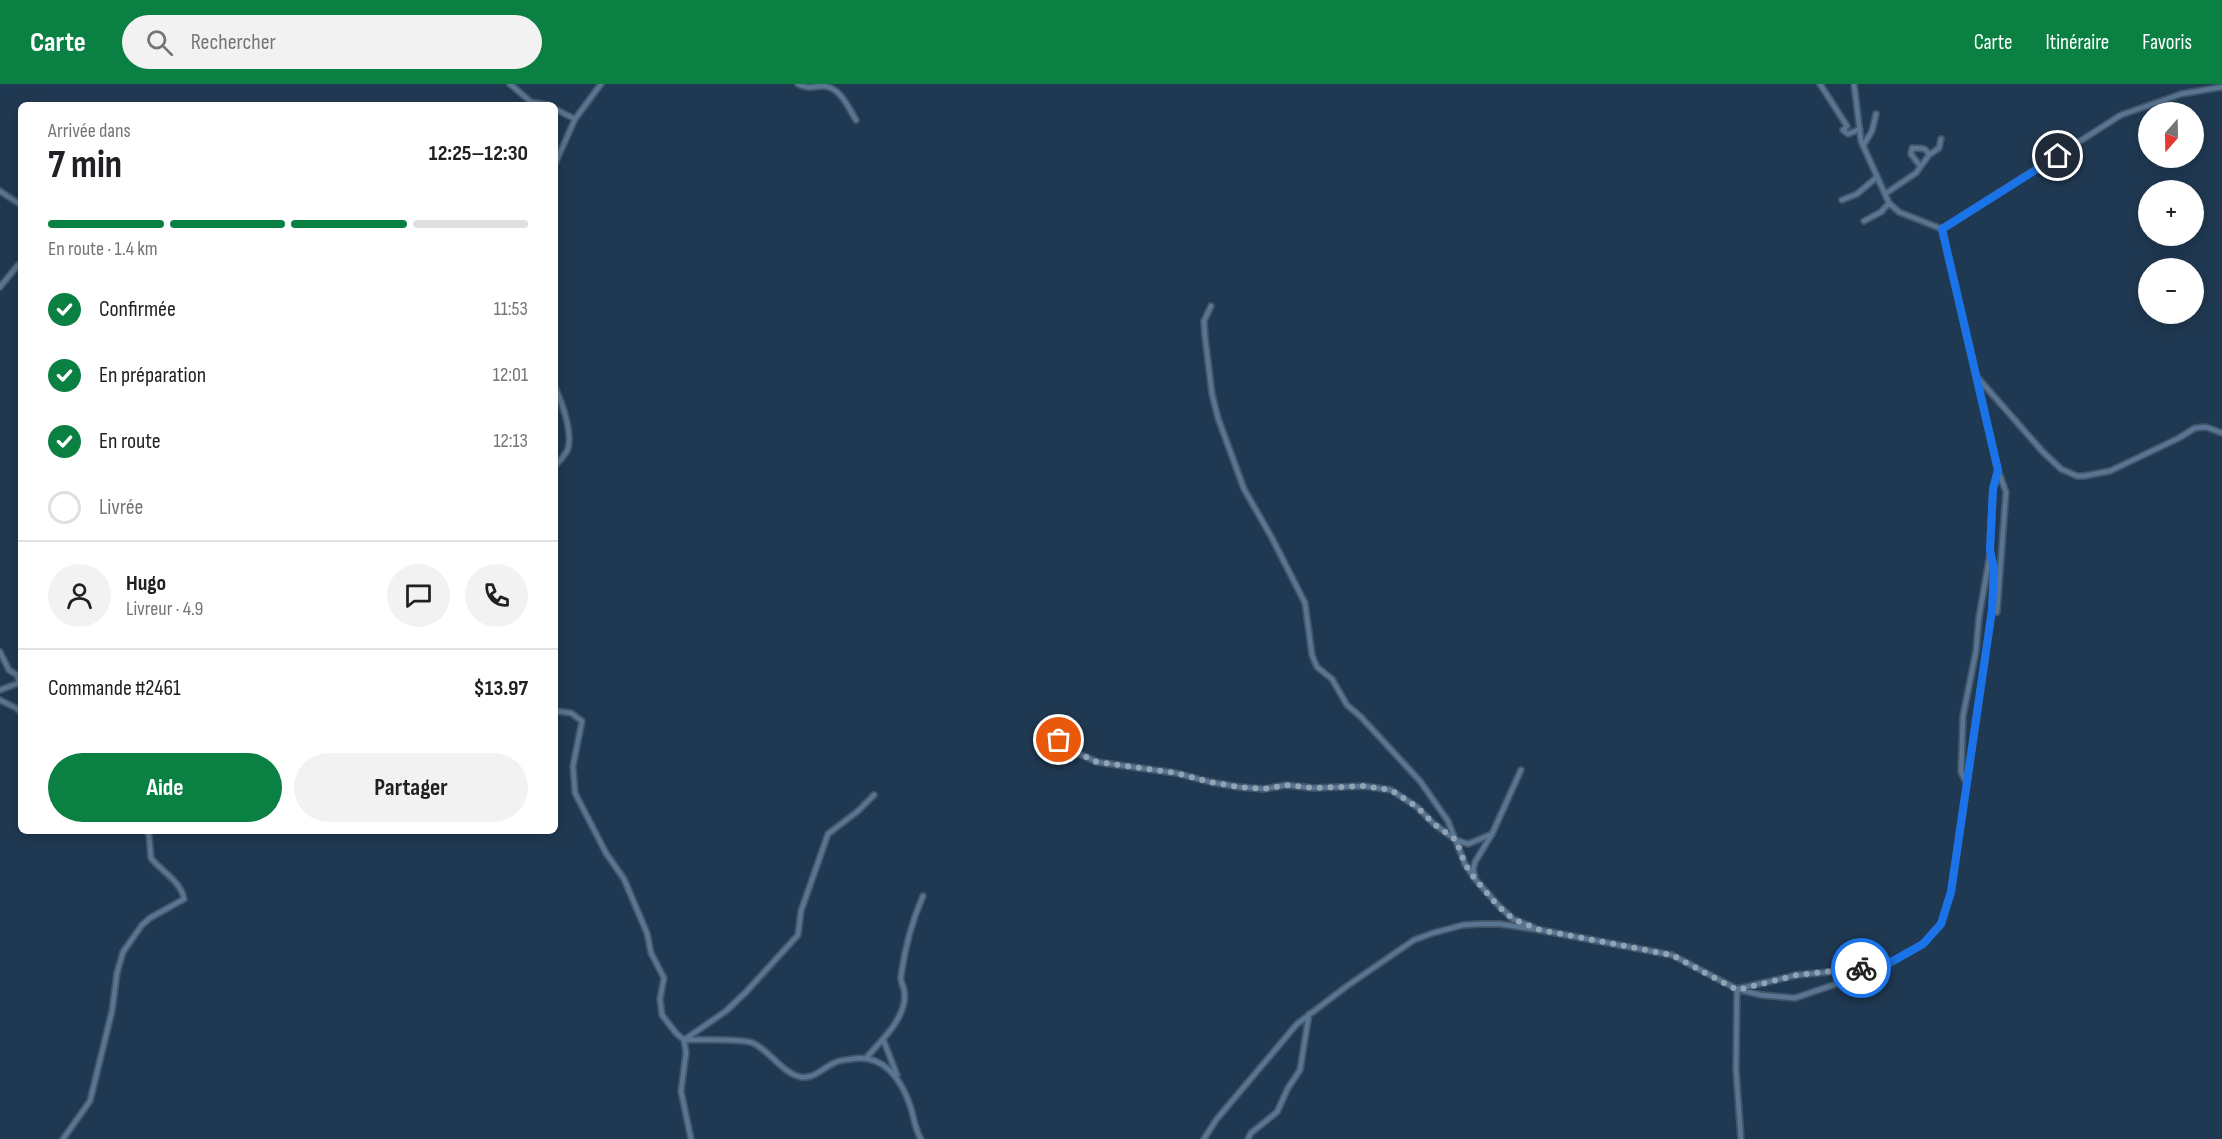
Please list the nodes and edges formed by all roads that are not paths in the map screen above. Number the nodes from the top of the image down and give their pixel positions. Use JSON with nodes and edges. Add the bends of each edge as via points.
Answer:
{"nodes":[{"id":1,"x":510,"y":84,"type":"edge"},
{"id":2,"x":601,"y":84,"type":"edge"},
{"id":3,"x":798,"y":84,"type":"edge"},
{"id":4,"x":1820,"y":84,"type":"edge"},
{"id":5,"x":1854,"y":84,"type":"edge"},
{"id":6,"x":2222,"y":87,"type":"edge"},
{"id":7,"x":531,"y":102,"type":"edge"},
{"id":8,"x":558,"y":110,"type":"edge"},
{"id":9,"x":1876,"y":114,"type":"dead end"},
{"id":10,"x":575,"y":119,"type":"junction"},
{"id":11,"x":856,"y":120,"type":"dead end"},
{"id":12,"x":1860,"y":129,"type":"junction"},
{"id":13,"x":1941,"y":139,"type":"dead end"},
{"id":14,"x":1863,"y":146,"type":"junction"},
{"id":15,"x":1929,"y":156,"type":"junction"},
{"id":16,"x":558,"y":157,"type":"edge"},
{"id":17,"x":1920,"y":165,"type":"junction"},
{"id":18,"x":1877,"y":177,"type":"junction"},
{"id":19,"x":0,"y":191,"type":"edge"},
{"id":20,"x":1884,"y":194,"type":"junction"},
{"id":21,"x":1842,"y":200,"type":"dead end"},
{"id":22,"x":18,"y":203,"type":"edge"},
{"id":23,"x":1888,"y":203,"type":"junction"},
{"id":24,"x":1864,"y":221,"type":"dead end"},
{"id":25,"x":1942,"y":229,"type":"junction"},
{"id":26,"x":18,"y":265,"type":"edge"},
{"id":27,"x":0,"y":287,"type":"edge"},
{"id":28,"x":1211,"y":306,"type":"dead end"},
{"id":29,"x":1976,"y":376,"type":"junction"},
{"id":30,"x":558,"y":394,"type":"edge"},
{"id":31,"x":2222,"y":433,"type":"edge"},
{"id":32,"x":558,"y":462,"type":"edge"},
{"id":33,"x":1998,"y":470,"type":"junction"},
{"id":34,"x":1990,"y":550,"type":"junction"},
{"id":35,"x":1992,"y":610,"type":"junction"},
{"id":36,"x":0,"y":652,"type":"edge"},
{"id":37,"x":18,"y":679,"type":"edge"},
{"id":38,"x":18,"y":683,"type":"edge"},
{"id":39,"x":0,"y":690,"type":"edge"},
{"id":40,"x":0,"y":700,"type":"edge"},
{"id":41,"x":18,"y":710,"type":"edge"},
{"id":42,"x":558,"y":711,"type":"edge"},
{"id":43,"x":1046,"y":725,"type":"dead end"},
{"id":44,"x":1521,"y":770,"type":"dead end"},
{"id":45,"x":1967,"y":784,"type":"junction"},
{"id":46,"x":874,"y":795,"type":"dead end"},
{"id":47,"x":147,"y":834,"type":"edge"},
{"id":48,"x":1492,"y":834,"type":"junction"},
{"id":49,"x":1456,"y":840,"type":"junction"},
{"id":50,"x":1475,"y":879,"type":"junction"},
{"id":51,"x":923,"y":896,"type":"dead end"},
{"id":52,"x":1498,"y":906,"type":"junction"},
{"id":53,"x":1500,"y":924,"type":"junction"},
{"id":54,"x":1540,"y":930,"type":"junction"},
{"id":55,"x":1893,"y":961,"type":"junction"},
{"id":56,"x":1737,"y":990,"type":"junction"},
{"id":57,"x":1309,"y":1014,"type":"junction"},
{"id":58,"x":883,"y":1039,"type":"junction"},
{"id":59,"x":684,"y":1040,"type":"junction"},
{"id":60,"x":867,"y":1057,"type":"junction"},
{"id":61,"x":898,"y":1077,"type":"junction"},
{"id":62,"x":63,"y":1139,"type":"edge"},
{"id":63,"x":691,"y":1139,"type":"edge"},
{"id":64,"x":921,"y":1139,"type":"edge"},
{"id":65,"x":1204,"y":1139,"type":"edge"},
{"id":66,"x":1248,"y":1139,"type":"edge"},
{"id":67,"x":1741,"y":1139,"type":"edge"}],
"edges":[{"from":1,"to":7,"type":"street"},
{"from":2,"to":10,"type":"street"},
{"from":3,"to":11,"type":"street","via":[[837,90]]},
{"from":4,"to":12,"type":"street","via":[[1847,126],[1843,130],[1848,134]]},
{"from":5,"to":12,"type":"street"},
{"from":6,"to":25,"type":"street","via":[[2181,94],[2121,115]]},
{"from":8,"to":10,"type":"street"},
{"from":9,"to":14,"type":"street"},
{"from":10,"to":16,"type":"street"},
{"from":12,"to":14,"type":"street"},
{"from":13,"to":15,"type":"street","via":[[1939,148]]},
{"from":14,"to":18,"type":"street"},
{"from":15,"to":17,"type":"street"},
{"from":15,"to":17,"type":"street","via":[[1922,147],[1912,148],[1911,154]]},
{"from":17,"to":20,"type":"street","via":[[1916,173]]},
{"from":18,"to":20,"type":"street"},
{"from":18,"to":21,"type":"street","via":[[1857,194]]},
{"from":19,"to":22,"type":"street"},
{"from":20,"to":23,"type":"street"},
{"from":23,"to":24,"type":"street"},
{"from":23,"to":25,"type":"street","via":[[1899,212]]},
{"from":25,"to":29,"type":"street"},
{"from":26,"to":27,"type":"street"},
{"from":28,"to":49,"type":"street","via":[[1204,321],[1205,338],[1218,417],[1244,489],[1305,603],[1317,667],[1332,679],[1347,705],[1420,781],[1448,820]]},
{"from":29,"to":31,"type":"street","via":[[2043,452],[2061,469],[2077,476],[2110,471],[2195,428]]},
{"from":29,"to":33,"type":"street"},
{"from":30,"to":32,"type":"street","via":[[569,441]]},
{"from":33,"to":34,"type":"street","via":[[1993,489]]},
{"from":33,"to":35,"type":"street","via":[[2006,492],[1997,612]]},
{"from":34,"to":35,"type":"street","via":[[1994,569]]},
{"from":34,"to":45,"type":"street","via":[[1963,716],[1961,772]]},
{"from":35,"to":45,"type":"street"},
{"from":36,"to":37,"type":"street"},
{"from":38,"to":39,"type":"street"},
{"from":40,"to":41,"type":"street"},
{"from":42,"to":59,"type":"street","via":[[571,713],[582,721],[573,766],[575,794],[624,879],[664,978],[662,1015]]},
{"from":43,"to":49,"type":"street","via":[[1071,750],[1097,762],[1239,787],[1364,786],[1391,790]]},
{"from":44,"to":48,"type":"street"},
{"from":45,"to":55,"type":"street","via":[[1951,892],[1941,924],[1923,944]]},
{"from":46,"to":59,"type":"street","via":[[828,834],[801,911],[798,935],[726,1011]]},
{"from":47,"to":62,"type":"street","via":[[151,858],[171,878],[184,899],[150,918],[123,952],[90,1101]]},
{"from":48,"to":49,"type":"street","via":[[1468,844]]},
{"from":48,"to":50,"type":"street","via":[[1475,862]]},
{"from":49,"to":50,"type":"street"},
{"from":50,"to":52,"type":"street"},
{"from":51,"to":58,"type":"street","via":[[908,935],[900,980],[905,991],[901,1009],[895,1027]]},
{"from":52,"to":53,"type":"street","via":[[1503,913]]},
{"from":52,"to":54,"type":"street","via":[[1513,919]]},
{"from":53,"to":54,"type":"street"},
{"from":53,"to":57,"type":"street","via":[[1463,925],[1414,940]]},
{"from":54,"to":56,"type":"street","via":[[1672,955]]},
{"from":55,"to":56,"type":"street","via":[[1797,975]]},
{"from":55,"to":56,"type":"street","via":[[1884,968],[1795,998]]},
{"from":56,"to":67,"type":"street","via":[[1736,1070]]},
{"from":57,"to":65,"type":"street","via":[[1268,1058]]},
{"from":57,"to":66,"type":"street","via":[[1300,1070],[1277,1112]]},
{"from":58,"to":60,"type":"street"},
{"from":58,"to":61,"type":"street"},
{"from":59,"to":60,"type":"street","via":[[749,1041],[791,1074],[804,1077],[835,1062]]},
{"from":59,"to":63,"type":"street","via":[[681,1091]]},
{"from":60,"to":61,"type":"street"},
{"from":61,"to":64,"type":"street"}]}
